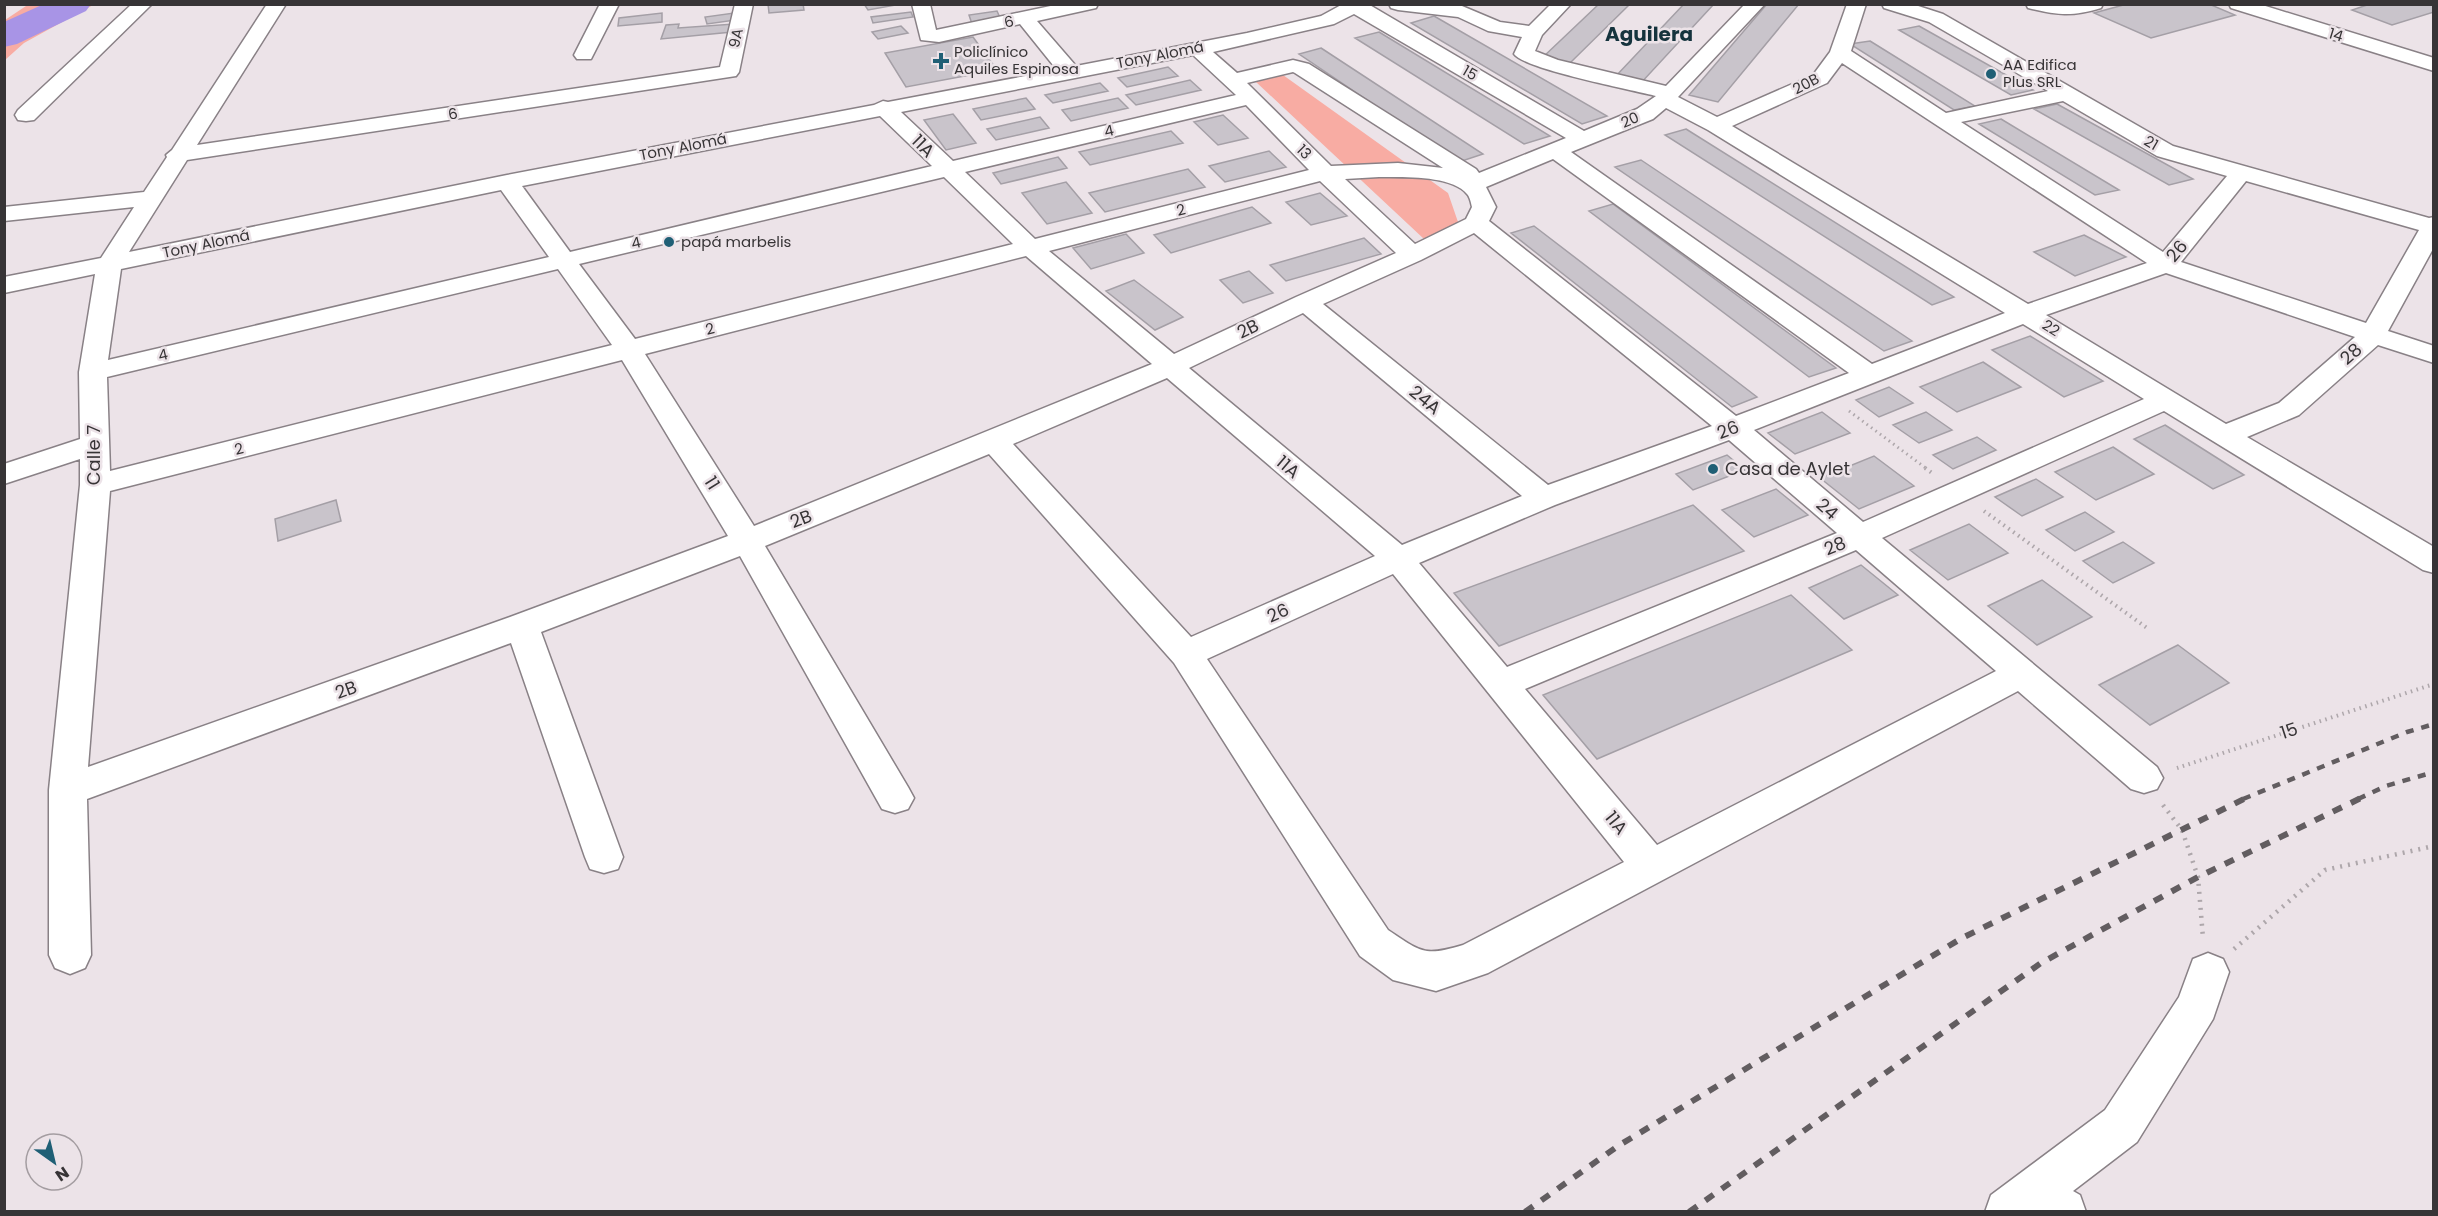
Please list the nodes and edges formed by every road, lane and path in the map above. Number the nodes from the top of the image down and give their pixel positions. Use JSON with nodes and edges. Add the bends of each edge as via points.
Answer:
{"nodes":[{"id":1,"x":143,"y":4,"type":"edge"},
{"id":2,"x":277,"y":4,"type":"edge"},
{"id":3,"x":610,"y":4,"type":"edge"},
{"id":4,"x":744,"y":4,"type":"edge"},
{"id":5,"x":921,"y":4,"type":"edge"},
{"id":6,"x":1089,"y":4,"type":"edge"},
{"id":7,"x":1309,"y":4,"type":"edge"},
{"id":8,"x":1398,"y":4,"type":"edge"},
{"id":9,"x":1562,"y":4,"type":"edge"},
{"id":10,"x":1756,"y":4,"type":"edge"},
{"id":11,"x":1857,"y":4,"type":"edge"},
{"id":12,"x":1891,"y":4,"type":"edge"},
{"id":13,"x":2035,"y":4,"type":"edge"},
{"id":14,"x":2094,"y":4,"type":"edge"},
{"id":15,"x":2238,"y":4,"type":"edge"},
{"id":16,"x":1357,"y":6,"type":"edge"},
{"id":17,"x":2308,"y":8,"type":"dead end"},
{"id":18,"x":2276,"y":16,"type":"junction"},
{"id":19,"x":1025,"y":18,"type":"junction"},
{"id":20,"x":1327,"y":20,"type":"junction"},
{"id":21,"x":1533,"y":33,"type":"junction"},
{"id":22,"x":1197,"y":48,"type":"junction"},
{"id":23,"x":1840,"y":53,"type":"junction"},
{"id":24,"x":584,"y":55,"type":"dead end"},
{"id":25,"x":2433,"y":65,"type":"edge"},
{"id":26,"x":729,"y":72,"type":"joint"},
{"id":27,"x":1070,"y":72,"type":"junction"},
{"id":28,"x":1233,"y":80,"type":"junction"},
{"id":29,"x":2065,"y":94,"type":"junction"},
{"id":30,"x":1667,"y":96,"type":"junction"},
{"id":31,"x":1249,"y":98,"type":"junction"},
{"id":32,"x":883,"y":107,"type":"junction"},
{"id":33,"x":26,"y":115,"type":"dead end"},
{"id":34,"x":1942,"y":120,"type":"junction"},
{"id":35,"x":1716,"y":125,"type":"junction"},
{"id":36,"x":1584,"y":140,"type":"junction"},
{"id":37,"x":1556,"y":151,"type":"junction"},
{"id":38,"x":177,"y":155,"type":"junction"},
{"id":39,"x":946,"y":170,"type":"junction"},
{"id":40,"x":1325,"y":173,"type":"junction"},
{"id":41,"x":2241,"y":173,"type":"junction"},
{"id":42,"x":507,"y":182,"type":"junction"},
{"id":43,"x":1475,"y":183,"type":"junction"},
{"id":44,"x":150,"y":198,"type":"junction"},
{"id":45,"x":4,"y":214,"type":"edge"},
{"id":46,"x":1476,"y":224,"type":"junction"},
{"id":47,"x":2433,"y":226,"type":"edge"},
{"id":48,"x":1031,"y":248,"type":"junction"},
{"id":49,"x":1412,"y":255,"type":"junction"},
{"id":50,"x":564,"y":260,"type":"junction"},
{"id":51,"x":109,"y":264,"type":"junction"},
{"id":52,"x":2166,"y":265,"type":"junction"},
{"id":53,"x":4,"y":285,"type":"edge"},
{"id":54,"x":1305,"y":302,"type":"junction"},
{"id":55,"x":2028,"y":313,"type":"junction"},
{"id":56,"x":2373,"y":335,"type":"junction"},
{"id":57,"x":629,"y":350,"type":"junction"},
{"id":58,"x":2433,"y":355,"type":"edge"},
{"id":59,"x":1169,"y":367,"type":"junction"},
{"id":60,"x":93,"y":372,"type":"junction"},
{"id":61,"x":1870,"y":375,"type":"junction"},
{"id":62,"x":2165,"y":400,"type":"junction"},
{"id":63,"x":1733,"y":428,"type":"junction"},
{"id":64,"x":2222,"y":436,"type":"junction"},
{"id":65,"x":994,"y":441,"type":"junction"},
{"id":66,"x":94,"y":444,"type":"junction"},
{"id":67,"x":4,"y":474,"type":"edge"},
{"id":68,"x":95,"y":485,"type":"junction"},
{"id":69,"x":1544,"y":498,"type":"junction"},
{"id":70,"x":1859,"y":536,"type":"junction"},
{"id":71,"x":747,"y":541,"type":"junction"},
{"id":72,"x":1398,"y":559,"type":"junction"},
{"id":73,"x":2433,"y":562,"type":"edge"},
{"id":74,"x":522,"y":626,"type":"junction"},
{"id":75,"x":1186,"y":654,"type":"junction"},
{"id":76,"x":2020,"y":674,"type":"junction"},
{"id":77,"x":1502,"y":684,"type":"junction"},
{"id":78,"x":2433,"y":684,"type":"edge"},
{"id":79,"x":2144,"y":778,"type":"junction"},
{"id":80,"x":68,"y":790,"type":"junction"},
{"id":81,"x":895,"y":798,"type":"dead end"},
{"id":82,"x":2433,"y":846,"type":"edge"},
{"id":83,"x":604,"y":857,"type":"dead end"},
{"id":84,"x":1651,"y":866,"type":"junction"},
{"id":85,"x":70,"y":955,"type":"dead end"},
{"id":86,"x":2208,"y":972,"type":"junction"},
{"id":87,"x":2035,"y":1205,"type":"edge"}],
"edges":[{"from":1,"to":33,"type":"street"},
{"from":2,"to":38,"type":"street","name":"Calle 7"},
{"from":3,"to":24,"type":"street"},
{"from":4,"to":26,"type":"street","name":"9A"},
{"from":5,"to":19,"type":"street","name":"6","via":[[928,36]]},
{"from":6,"to":19,"type":"street","name":"6"},
{"from":7,"to":20,"type":"street"},
{"from":8,"to":21,"type":"street","via":[[1462,12],[1495,27]]},
{"from":9,"to":21,"type":"street"},
{"from":10,"to":30,"type":"street","name":"20"},
{"from":11,"to":23,"type":"street","name":"20B"},
{"from":12,"to":29,"type":"street","name":"21","via":[[1936,18]]},
{"from":13,"to":14,"type":"street","via":[[2075,10]]},
{"from":15,"to":18,"type":"street","name":"14"},
{"from":16,"to":20,"type":"street","name":"Tony Alomá"},
{"from":16,"to":36,"type":"street","name":"15"},
{"from":17,"to":18,"type":"street"},
{"from":18,"to":25,"type":"street","name":"14"},
{"from":19,"to":27,"type":"street"},
{"from":20,"to":22,"type":"street","name":"Tony Alomá"},
{"from":21,"to":30,"type":"street","name":"22","via":[[1524,51],[1529,56]]},
{"from":22,"to":27,"type":"street","name":"Tony Alomá"},
{"from":22,"to":28,"type":"street","name":"13"},
{"from":23,"to":34,"type":"street"},
{"from":23,"to":35,"type":"street","name":"20B","via":[[1820,79]]},
{"from":26,"to":38,"type":"street","name":"6"},
{"from":27,"to":32,"type":"street","name":"Tony Alomá"},
{"from":28,"to":31,"type":"street","name":"13"},
{"from":28,"to":43,"type":"street","via":[[1293,66],[1302,68]]},
{"from":29,"to":34,"type":"street"},
{"from":29,"to":41,"type":"street","name":"21","via":[[2165,152]]},
{"from":30,"to":35,"type":"street","name":"22"},
{"from":30,"to":36,"type":"street","name":"20","via":[[1645,114]]},
{"from":31,"to":39,"type":"street","name":"4"},
{"from":31,"to":40,"type":"street","name":"13"},
{"from":32,"to":39,"type":"street","name":"11A"},
{"from":32,"to":42,"type":"street","name":"Tony Alomá"},
{"from":34,"to":52,"type":"street"},
{"from":35,"to":55,"type":"street","name":"22"},
{"from":36,"to":37,"type":"street","name":"20"},
{"from":37,"to":43,"type":"street","name":"20"},
{"from":37,"to":61,"type":"street"},
{"from":38,"to":44,"type":"street","name":"Calle 7"},
{"from":39,"to":48,"type":"street","name":"11A"},
{"from":39,"to":50,"type":"street","name":"4"},
{"from":40,"to":43,"type":"street","name":"2","via":[[1410,171]]},
{"from":40,"to":48,"type":"street","name":"2"},
{"from":40,"to":49,"type":"street","name":"13"},
{"from":41,"to":47,"type":"street","name":"21"},
{"from":41,"to":52,"type":"street","name":"26"},
{"from":42,"to":50,"type":"street","name":"11"},
{"from":42,"to":51,"type":"street","name":"Tony Alomá"},
{"from":43,"to":46,"type":"street","via":[[1484,207]]},
{"from":44,"to":45,"type":"street"},
{"from":44,"to":51,"type":"street","name":"Calle 7"},
{"from":46,"to":49,"type":"street","name":"2B"},
{"from":46,"to":63,"type":"street","name":"24"},
{"from":47,"to":56,"type":"street","name":"28"},
{"from":48,"to":57,"type":"street","name":"2"},
{"from":48,"to":59,"type":"street","name":"11A"},
{"from":49,"to":54,"type":"street","name":"2B"},
{"from":50,"to":57,"type":"street","name":"11"},
{"from":50,"to":60,"type":"street","name":"4"},
{"from":51,"to":53,"type":"street","name":"Tony Alomá"},
{"from":51,"to":60,"type":"street","name":"Calle 7"},
{"from":52,"to":55,"type":"street","name":"26"},
{"from":52,"to":56,"type":"street"},
{"from":54,"to":59,"type":"street","name":"2B"},
{"from":54,"to":69,"type":"street","name":"24A"},
{"from":55,"to":61,"type":"street","name":"26"},
{"from":55,"to":62,"type":"street","name":"22"},
{"from":56,"to":58,"type":"street"},
{"from":56,"to":64,"type":"street","name":"28","via":[[2289,409]]},
{"from":57,"to":68,"type":"street","name":"2"},
{"from":57,"to":71,"type":"street","name":"11"},
{"from":59,"to":65,"type":"street","name":"2B"},
{"from":59,"to":72,"type":"street","name":"11A"},
{"from":60,"to":66,"type":"street","name":"Calle 7"},
{"from":61,"to":63,"type":"street","name":"26"},
{"from":62,"to":64,"type":"street","name":"22"},
{"from":62,"to":70,"type":"street","name":"28"},
{"from":63,"to":69,"type":"street","name":"26"},
{"from":63,"to":70,"type":"street","name":"24"},
{"from":64,"to":73,"type":"street","name":"22"},
{"from":65,"to":71,"type":"street","name":"2B"},
{"from":65,"to":75,"type":"street"},
{"from":66,"to":67,"type":"street"},
{"from":66,"to":68,"type":"street","name":"Calle 7"},
{"from":68,"to":80,"type":"street","name":"Calle 7"},
{"from":69,"to":72,"type":"street","name":"26"},
{"from":70,"to":76,"type":"street","name":"24"},
{"from":70,"to":77,"type":"street","name":"28"},
{"from":71,"to":74,"type":"street","name":"2B"},
{"from":71,"to":81,"type":"street","name":"11"},
{"from":72,"to":75,"type":"street","name":"26"},
{"from":72,"to":77,"type":"street","name":"11A"},
{"from":74,"to":80,"type":"street","name":"2B"},
{"from":74,"to":83,"type":"street"},
{"from":75,"to":84,"type":"street","via":[[1374,944],[1408,967],[1436,972],[1473,960]]},
{"from":76,"to":79,"type":"street","name":"24"},
{"from":76,"to":84,"type":"street"},
{"from":77,"to":84,"type":"street","name":"11A"},
{"from":78,"to":79,"type":"path","name":"15"},
{"from":79,"to":86,"type":"path","via":[[2182,830],[2198,877]]},
{"from":80,"to":85,"type":"street","name":"Calle 7"},
{"from":82,"to":86,"type":"path","via":[[2325,870]]},
{"from":86,"to":87,"type":"street","via":[[2198,1005],[2121,1126]]}]}
